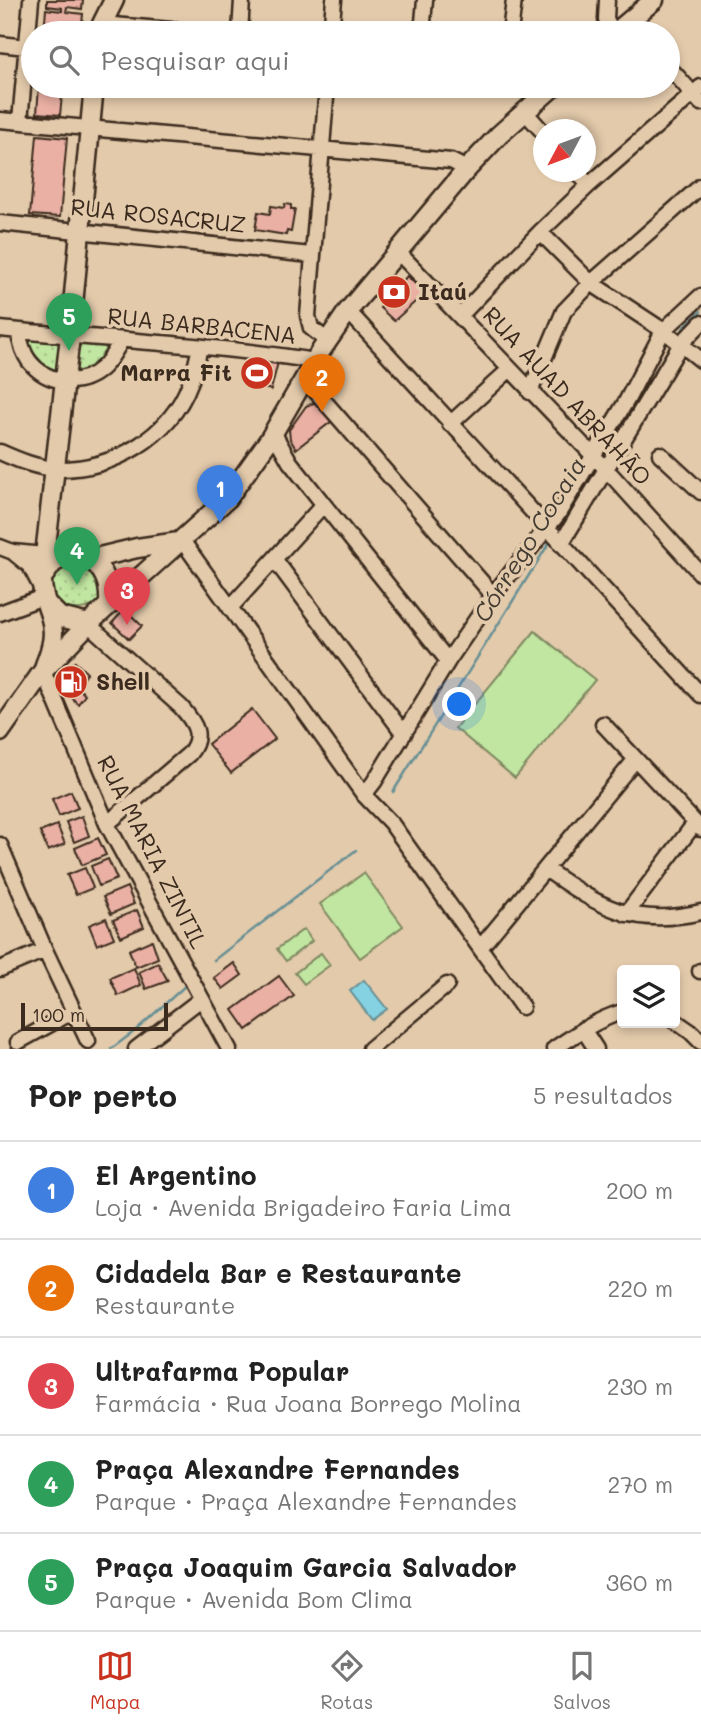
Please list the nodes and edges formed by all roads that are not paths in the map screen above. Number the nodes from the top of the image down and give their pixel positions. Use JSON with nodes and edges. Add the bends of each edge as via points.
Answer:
{"nodes":[{"id":1,"x":31,"y":0,"type":"edge"},
{"id":2,"x":114,"y":0,"type":"edge"},
{"id":3,"x":242,"y":0,"type":"edge"},
{"id":4,"x":334,"y":0,"type":"edge"},
{"id":5,"x":425,"y":0,"type":"edge"},
{"id":6,"x":514,"y":0,"type":"edge"},
{"id":7,"x":607,"y":0,"type":"edge"},
{"id":8,"x":654,"y":0,"type":"edge"},
{"id":9,"x":29,"y":21,"type":"edge"},
{"id":10,"x":105,"y":21,"type":"edge"},
{"id":11,"x":241,"y":21,"type":"edge"},
{"id":12,"x":332,"y":21,"type":"edge"},
{"id":13,"x":423,"y":21,"type":"edge"},
{"id":14,"x":511,"y":21,"type":"edge"},
{"id":15,"x":609,"y":21,"type":"edge"},
{"id":16,"x":634,"y":21,"type":"edge"},
{"id":17,"x":0,"y":44,"type":"edge"},
{"id":18,"x":21,"y":46,"type":"edge"},
{"id":19,"x":680,"y":77,"type":"edge"},
{"id":20,"x":698,"y":94,"type":"edge"},
{"id":21,"x":22,"y":98,"type":"edge"},
{"id":22,"x":93,"y":98,"type":"edge"},
{"id":23,"x":326,"y":98,"type":"edge"},
{"id":24,"x":541,"y":98,"type":"edge"},
{"id":25,"x":525,"y":112,"type":"junction"},
{"id":26,"x":0,"y":120,"type":"edge"},
{"id":27,"x":533,"y":120,"type":"edge"},
{"id":28,"x":20,"y":121,"type":"junction"},
{"id":29,"x":89,"y":127,"type":"junction"},
{"id":30,"x":321,"y":150,"type":"junction"},
{"id":31,"x":467,"y":169,"type":"junction"},
{"id":32,"x":586,"y":182,"type":"edge"},
{"id":33,"x":589,"y":185,"type":"junction"},
{"id":34,"x":701,"y":186,"type":"edge"},
{"id":35,"x":0,"y":223,"type":"edge"},
{"id":36,"x":79,"y":230,"type":"junction"},
{"id":37,"x":540,"y":232,"type":"junction"},
{"id":38,"x":397,"y":251,"type":"junction"},
{"id":39,"x":311,"y":255,"type":"junction"},
{"id":40,"x":591,"y":283,"type":"junction"},
{"id":41,"x":701,"y":296,"type":"edge"},
{"id":42,"x":348,"y":312,"type":"junction"},
{"id":43,"x":460,"y":316,"type":"junction"},
{"id":44,"x":701,"y":323,"type":"edge"},
{"id":45,"x":0,"y":329,"type":"edge"},
{"id":46,"x":18,"y":331,"type":"junction"},
{"id":47,"x":70,"y":336,"type":"junction"},
{"id":48,"x":672,"y":337,"type":"junction"},
{"id":49,"x":121,"y":341,"type":"junction"},
{"id":50,"x":328,"y":341,"type":"junction"},
{"id":51,"x":200,"y":347,"type":"junction"},
{"id":52,"x":701,"y":360,"type":"edge"},
{"id":53,"x":315,"y":361,"type":"junction"},
{"id":54,"x":509,"y":370,"type":"junction"},
{"id":55,"x":305,"y":379,"type":"junction"},
{"id":56,"x":65,"y":382,"type":"junction"},
{"id":57,"x":530,"y":393,"type":"junction"},
{"id":58,"x":295,"y":396,"type":"junction"},
{"id":59,"x":321,"y":398,"type":"junction"},
{"id":60,"x":450,"y":424,"type":"junction"},
{"id":61,"x":273,"y":432,"type":"junction"},
{"id":62,"x":264,"y":448,"type":"junction"},
{"id":63,"x":0,"y":452,"type":"edge"},
{"id":64,"x":660,"y":454,"type":"dead end"},
{"id":65,"x":290,"y":462,"type":"junction"},
{"id":66,"x":599,"y":463,"type":"junction"},
{"id":67,"x":56,"y":469,"type":"junction"},
{"id":68,"x":701,"y":492,"type":"edge"},
{"id":69,"x":323,"y":505,"type":"junction"},
{"id":70,"x":554,"y":536,"type":"junction"},
{"id":71,"x":180,"y":541,"type":"junction"},
{"id":72,"x":7,"y":550,"type":"edge"},
{"id":73,"x":53,"y":550,"type":"junction"},
{"id":74,"x":91,"y":559,"type":"junction"},
{"id":75,"x":275,"y":559,"type":"junction"},
{"id":76,"x":698,"y":565,"type":"edge"},
{"id":77,"x":44,"y":591,"type":"junction"},
{"id":78,"x":493,"y":595,"type":"junction"},
{"id":79,"x":109,"y":604,"type":"junction"},
{"id":80,"x":230,"y":608,"type":"junction"},
{"id":81,"x":0,"y":613,"type":"edge"},
{"id":82,"x":88,"y":624,"type":"junction"},
{"id":83,"x":448,"y":661,"type":"junction"},
{"id":84,"x":43,"y":671,"type":"junction"},
{"id":85,"x":701,"y":695,"type":"edge"},
{"id":86,"x":6,"y":719,"type":"edge"},
{"id":87,"x":603,"y":724,"type":"dead end"},
{"id":88,"x":0,"y":732,"type":"edge"},
{"id":89,"x":404,"y":734,"type":"junction"},
{"id":90,"x":635,"y":760,"type":"junction"},
{"id":91,"x":367,"y":799,"type":"junction"},
{"id":92,"x":107,"y":824,"type":"junction"},
{"id":93,"x":698,"y":826,"type":"edge"},
{"id":94,"x":0,"y":845,"type":"edge"},
{"id":95,"x":547,"y":870,"type":"junction"},
{"id":96,"x":701,"y":912,"type":"edge"},
{"id":97,"x":626,"y":914,"type":"junction"},
{"id":98,"x":480,"y":948,"type":"junction"},
{"id":99,"x":45,"y":950,"type":"junction"},
{"id":100,"x":0,"y":969,"type":"edge"},
{"id":101,"x":447,"y":985,"type":"dead end"},
{"id":102,"x":201,"y":999,"type":"junction"},
{"id":103,"x":522,"y":1007,"type":"dead end"},
{"id":104,"x":74,"y":1011,"type":"junction"},
{"id":105,"x":617,"y":1014,"type":"edge"},
{"id":106,"x":680,"y":1024,"type":"edge"},
{"id":107,"x":583,"y":1029,"type":"junction"},
{"id":108,"x":88,"y":1041,"type":"dead end"},
{"id":109,"x":19,"y":1042,"type":"dead end"},
{"id":110,"x":701,"y":1042,"type":"edge"},
{"id":111,"x":136,"y":1049,"type":"edge"},
{"id":112,"x":229,"y":1049,"type":"edge"},
{"id":113,"x":370,"y":1049,"type":"edge"},
{"id":114,"x":554,"y":1049,"type":"edge"},
{"id":115,"x":596,"y":1049,"type":"edge"}],
"edges":[{"from":1,"to":9,"type":"street"},
{"from":2,"to":10,"type":"main road"},
{"from":3,"to":11,"type":"street"},
{"from":4,"to":12,"type":"street"},
{"from":5,"to":13,"type":"street"},
{"from":6,"to":14,"type":"street"},
{"from":7,"to":15,"type":"street"},
{"from":8,"to":16,"type":"main road"},
{"from":17,"to":18,"type":"street"},
{"from":19,"to":20,"type":"street"},
{"from":20,"to":33,"type":"street"},
{"from":21,"to":28,"type":"street"},
{"from":22,"to":29,"type":"main road"},
{"from":23,"to":30,"type":"street"},
{"from":24,"to":25,"type":"main road"},
{"from":25,"to":27,"type":"street"},
{"from":25,"to":31,"type":"main road"},
{"from":26,"to":28,"type":"street"},
{"from":28,"to":29,"type":"street"},
{"from":29,"to":30,"type":"street"},
{"from":29,"to":36,"type":"main road"},
{"from":30,"to":31,"type":"street","via":[[451,162]]},
{"from":30,"to":39,"type":"street"},
{"from":31,"to":38,"type":"main road"},
{"from":32,"to":33,"type":"street"},
{"from":33,"to":37,"type":"street"},
{"from":34,"to":40,"type":"street"},
{"from":35,"to":36,"type":"street","name":"RUA ROSACRUZ"},
{"from":36,"to":39,"type":"street","name":"RUA ROSACRUZ"},
{"from":36,"to":47,"type":"main road"},
{"from":37,"to":40,"type":"street"},
{"from":37,"to":43,"type":"street"},
{"from":38,"to":42,"type":"main road"},
{"from":38,"to":43,"type":"street","name":"RUA AUAD ABRAHÃO"},
{"from":39,"to":50,"type":"street","via":[[309,322]]},
{"from":40,"to":48,"type":"street"},
{"from":40,"to":57,"type":"street","via":[[561,317]]},
{"from":41,"to":48,"type":"street"},
{"from":42,"to":50,"type":"main road"},
{"from":42,"to":60,"type":"street"},
{"from":43,"to":54,"type":"street","name":"RUA AUAD ABRAHÃO"},
{"from":44,"to":48,"type":"street"},
{"from":45,"to":46,"type":"street","name":"RUA BARBACENA"},
{"from":46,"to":47,"type":"street","name":"RUA BARBACENA"},
{"from":46,"to":56,"type":"street","via":[[28,360],[47,377]]},
{"from":47,"to":49,"type":"street","name":"RUA BARBACENA"},
{"from":47,"to":56,"type":"main road"},
{"from":48,"to":52,"type":"street"},
{"from":48,"to":66,"type":"street"},
{"from":48,"to":66,"type":"street","via":[[627,400]]},
{"from":49,"to":51,"type":"street","name":"RUA BARBACENA"},
{"from":49,"to":56,"type":"street","via":[[102,369]]},
{"from":50,"to":53,"type":"main road"},
{"from":51,"to":53,"type":"street","name":"RUA BARBACENA"},
{"from":51,"to":67,"type":"street","via":[[182,400],[147,441],[107,462]]},
{"from":53,"to":55,"type":"main road"},
{"from":54,"to":57,"type":"street","name":"RUA AUAD ABRAHÃO"},
{"from":54,"to":60,"type":"street"},
{"from":55,"to":58,"type":"main road"},
{"from":55,"to":59,"type":"street"},
{"from":56,"to":67,"type":"main road"},
{"from":57,"to":66,"type":"street","name":"RUA AUAD ABRAHÃO"},
{"from":58,"to":59,"type":"street"},
{"from":58,"to":61,"type":"main road"},
{"from":59,"to":78,"type":"street"},
{"from":60,"to":70,"type":"street"},
{"from":61,"to":62,"type":"main road"},
{"from":61,"to":65,"type":"street"},
{"from":62,"to":65,"type":"street"},
{"from":62,"to":71,"type":"main road","via":[[227,499]]},
{"from":63,"to":67,"type":"street"},
{"from":64,"to":68,"type":"street"},
{"from":65,"to":69,"type":"street"},
{"from":66,"to":70,"type":"street"},
{"from":66,"to":70,"type":"street"},
{"from":66,"to":76,"type":"street","name":"RUA AUAD ABRAHÃO"},
{"from":67,"to":73,"type":"main road"},
{"from":69,"to":75,"type":"street"},
{"from":69,"to":83,"type":"street"},
{"from":70,"to":78,"type":"street"},
{"from":70,"to":85,"type":"street"},
{"from":71,"to":74,"type":"main road"},
{"from":71,"to":79,"type":"main road"},
{"from":71,"to":80,"type":"street"},
{"from":72,"to":73,"type":"street"},
{"from":72,"to":77,"type":"street","via":[[30,566]]},
{"from":73,"to":74,"type":"main road"},
{"from":73,"to":77,"type":"main road"},
{"from":74,"to":79,"type":"main road","via":[[108,583]]},
{"from":75,"to":80,"type":"street"},
{"from":75,"to":89,"type":"street"},
{"from":77,"to":81,"type":"street"},
{"from":77,"to":82,"type":"main road","via":[[60,617]]},
{"from":77,"to":84,"type":"main road","via":[[54,638]]},
{"from":78,"to":83,"type":"street"},
{"from":79,"to":82,"type":"main road"},
{"from":80,"to":91,"type":"street"},
{"from":82,"to":84,"type":"main road"},
{"from":82,"to":92,"type":"street","via":[[181,707],[198,734],[189,754]]},
{"from":83,"to":89,"type":"street"},
{"from":84,"to":86,"type":"main road"},
{"from":84,"to":92,"type":"street","name":"RUA MARIA ZINTIL"},
{"from":86,"to":88,"type":"main road"},
{"from":87,"to":90,"type":"street"},
{"from":89,"to":91,"type":"street"},
{"from":90,"to":93,"type":"street"},
{"from":90,"to":95,"type":"street"},
{"from":91,"to":98,"type":"street","via":[[391,823]]},
{"from":92,"to":102,"type":"street","name":"RUA MARIA ZINTIL"},
{"from":93,"to":97,"type":"street"},
{"from":94,"to":99,"type":"street"},
{"from":95,"to":97,"type":"street","via":[[604,907]]},
{"from":95,"to":98,"type":"street"},
{"from":96,"to":97,"type":"street","via":[[660,918]]},
{"from":98,"to":103,"type":"street"},
{"from":99,"to":100,"type":"street"},
{"from":99,"to":104,"type":"street"},
{"from":101,"to":113,"type":"street"},
{"from":102,"to":111,"type":"street"},
{"from":102,"to":112,"type":"street","name":"RUA MARIA ZINTIL"},
{"from":104,"to":108,"type":"street"},
{"from":104,"to":109,"type":"street"},
{"from":105,"to":107,"type":"street"},
{"from":106,"to":110,"type":"street"},
{"from":107,"to":114,"type":"street"},
{"from":107,"to":115,"type":"street"}]}
